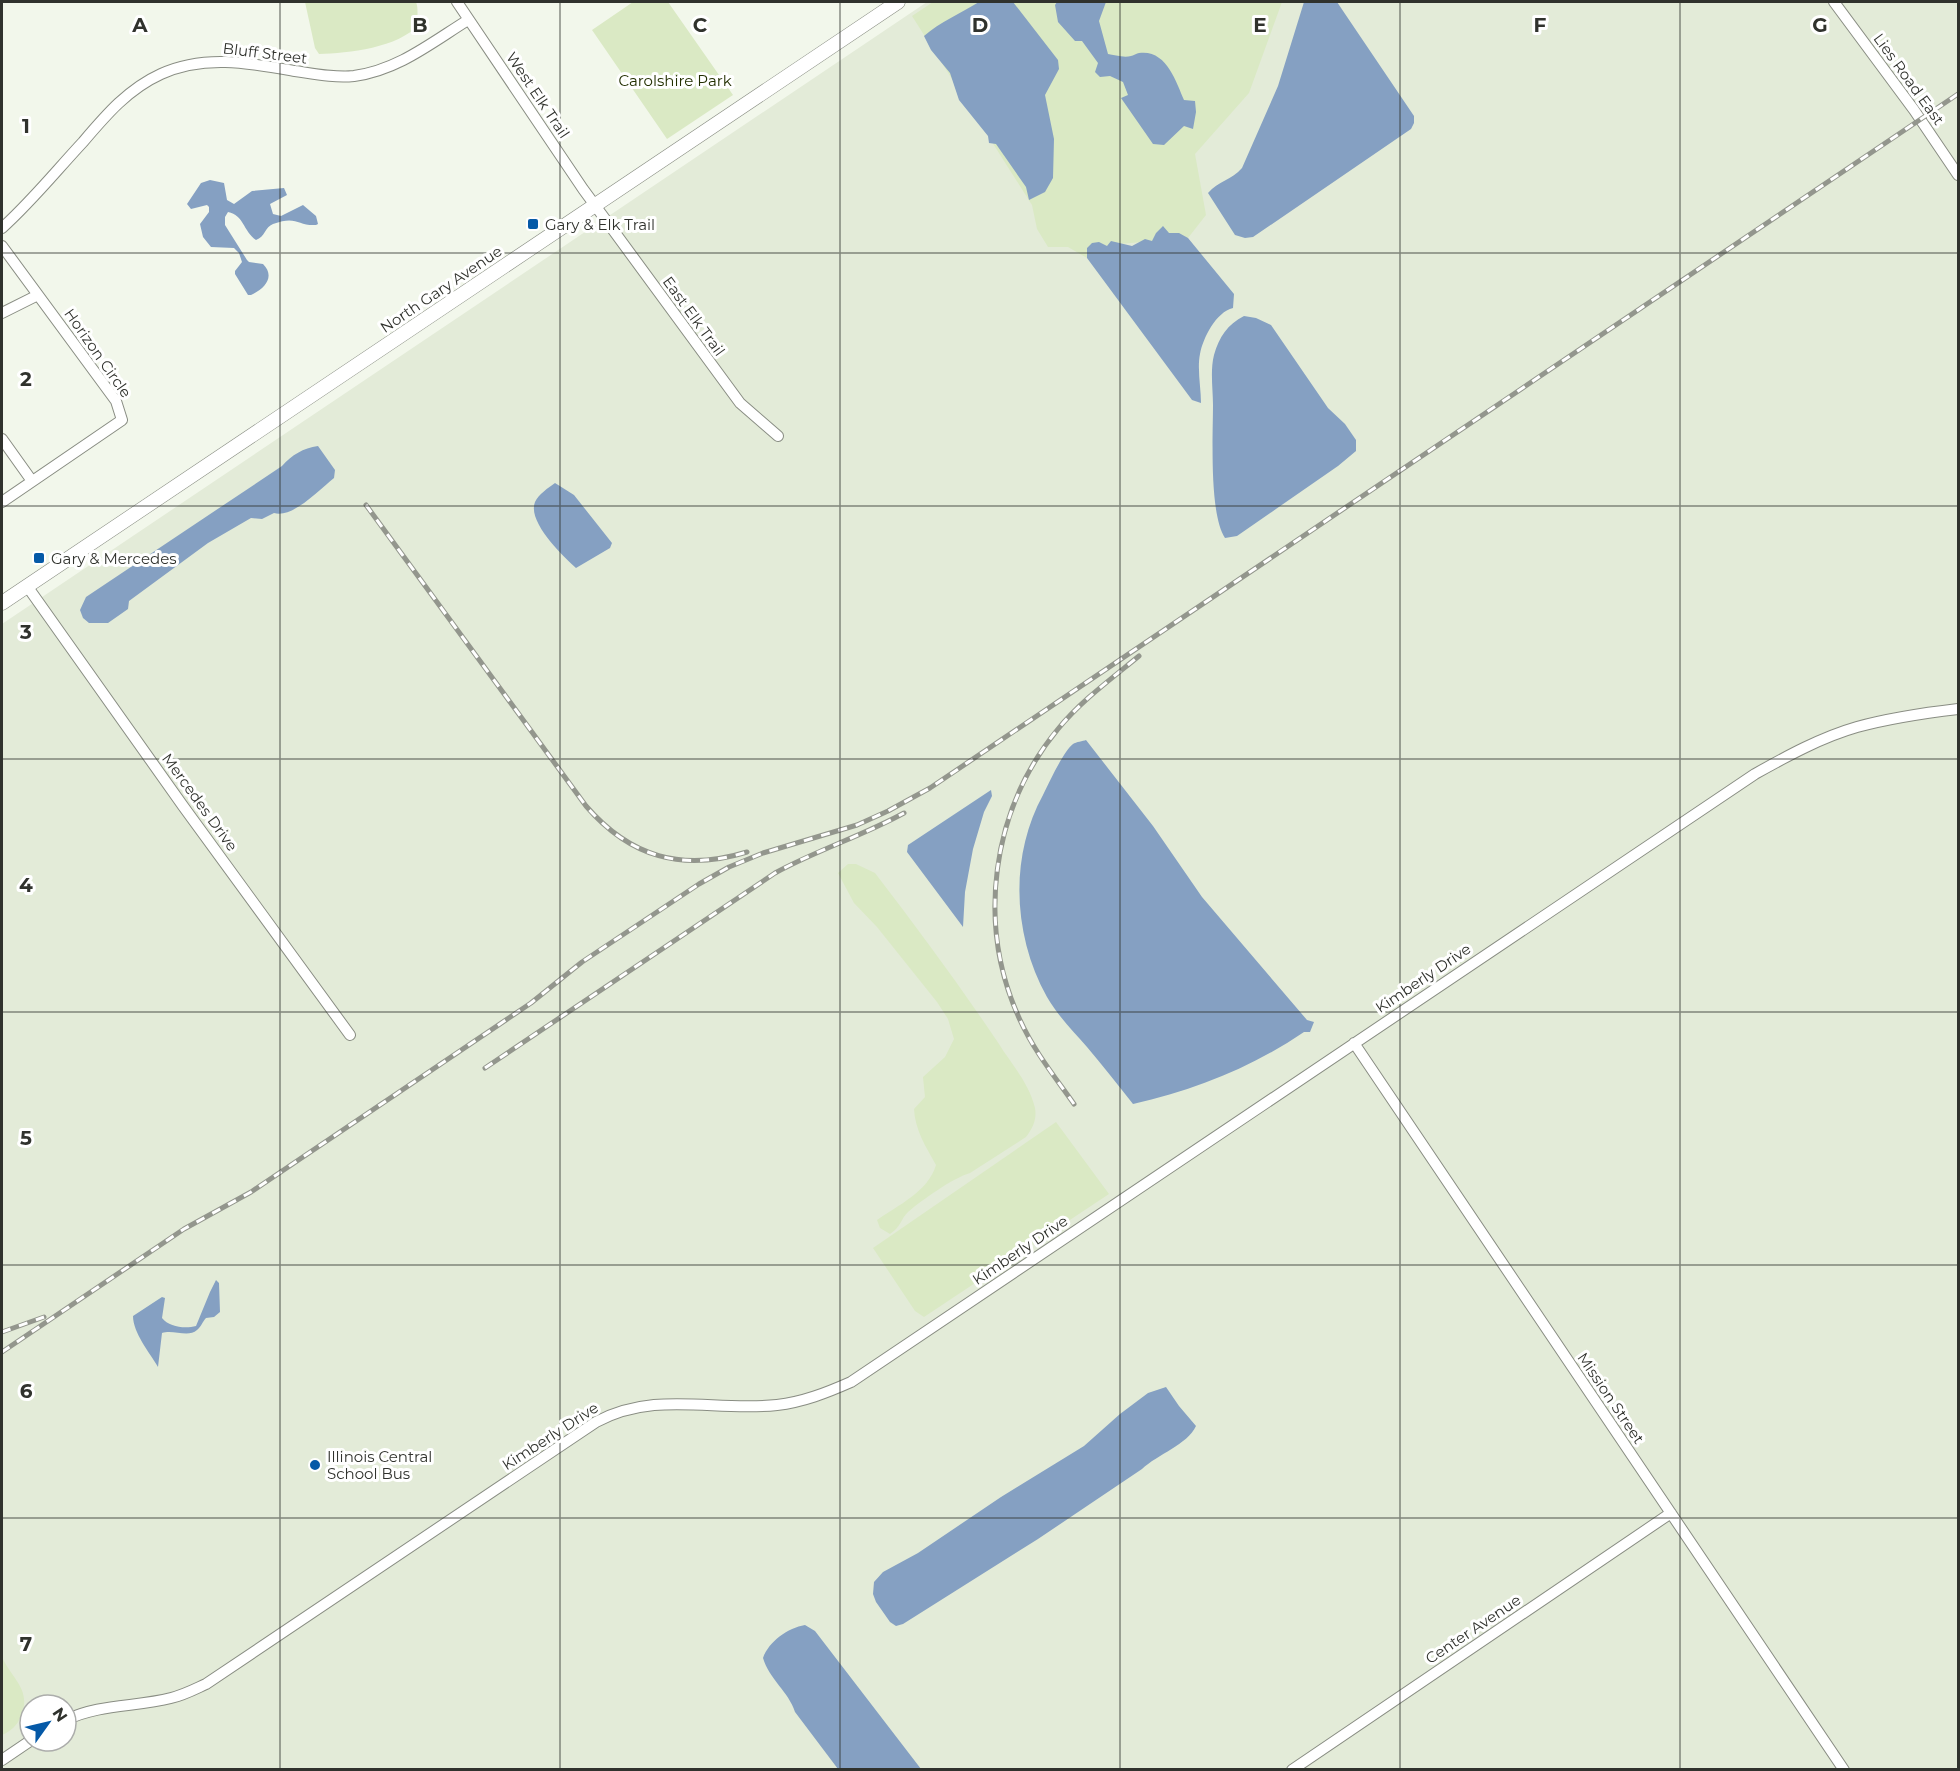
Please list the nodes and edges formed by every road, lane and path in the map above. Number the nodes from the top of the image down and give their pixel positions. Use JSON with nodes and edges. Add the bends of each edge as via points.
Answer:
{"nodes":[{"id":1,"x":457,"y":2,"type":"edge"},
{"id":2,"x":1834,"y":2,"type":"edge"},
{"id":3,"x":893,"y":3,"type":"edge"},
{"id":4,"x":468,"y":20,"type":"junction"},
{"id":5,"x":1959,"y":175,"type":"edge"},
{"id":6,"x":595,"y":205,"type":"junction"},
{"id":7,"x":2,"y":228,"type":"edge"},
{"id":8,"x":2,"y":246,"type":"edge"},
{"id":9,"x":38,"y":295,"type":"junction"},
{"id":10,"x":2,"y":313,"type":"edge"},
{"id":11,"x":778,"y":436,"type":"dead end"},
{"id":12,"x":2,"y":439,"type":"edge"},
{"id":13,"x":32,"y":481,"type":"junction"},
{"id":14,"x":2,"y":502,"type":"edge"},
{"id":15,"x":27,"y":586,"type":"junction"},
{"id":16,"x":2,"y":603,"type":"edge"},
{"id":17,"x":1959,"y":709,"type":"edge"},
{"id":18,"x":350,"y":1035,"type":"dead end"},
{"id":19,"x":1354,"y":1043,"type":"junction"},
{"id":20,"x":1671,"y":1513,"type":"junction"},
{"id":21,"x":78,"y":1715,"type":"edge"},
{"id":22,"x":18,"y":1749,"type":"edge"},
{"id":23,"x":2,"y":1760,"type":"edge"},
{"id":24,"x":1292,"y":1770,"type":"edge"},
{"id":25,"x":1844,"y":1770,"type":"edge"}],
"edges":[{"from":1,"to":4,"type":"street","name":"West Elk Trail"},
{"from":2,"to":5,"type":"street","name":"Lies Road East"},
{"from":3,"to":6,"type":"street","name":"North Gary Avenue"},
{"from":4,"to":6,"type":"street","name":"West Elk Trail"},
{"from":4,"to":7,"type":"street","name":"Bluff Street","via":[[406,60],[380,71],[353,76],[233,62],[196,63],[160,74],[116,104]]},
{"from":6,"to":11,"type":"street","name":"East Elk Trail","via":[[740,403]]},
{"from":6,"to":15,"type":"street","name":"North Gary Avenue"},
{"from":8,"to":9,"type":"street","name":"Horizon Circle"},
{"from":9,"to":10,"type":"street"},
{"from":9,"to":13,"type":"street","name":"Horizon Circle","via":[[116,401],[122,420]]},
{"from":12,"to":13,"type":"street"},
{"from":13,"to":14,"type":"street","name":"Horizon Circle"},
{"from":15,"to":16,"type":"street","name":"North Gary Avenue"},
{"from":15,"to":18,"type":"street","name":"Mercedes Drive"},
{"from":17,"to":19,"type":"street","name":"Kimberly Drive","via":[[1855,728],[1775,763],[1718,797]]},
{"from":19,"to":20,"type":"street","name":"Mission Street"},
{"from":19,"to":21,"type":"street","name":"Kimberly Drive","via":[[851,1382],[819,1396],[775,1405],[669,1403],[637,1406],[611,1414],[206,1684],[173,1697]]},
{"from":20,"to":24,"type":"street","name":"Center Avenue"},
{"from":20,"to":25,"type":"street","name":"Mission Street"},
{"from":22,"to":23,"type":"street"}]}
